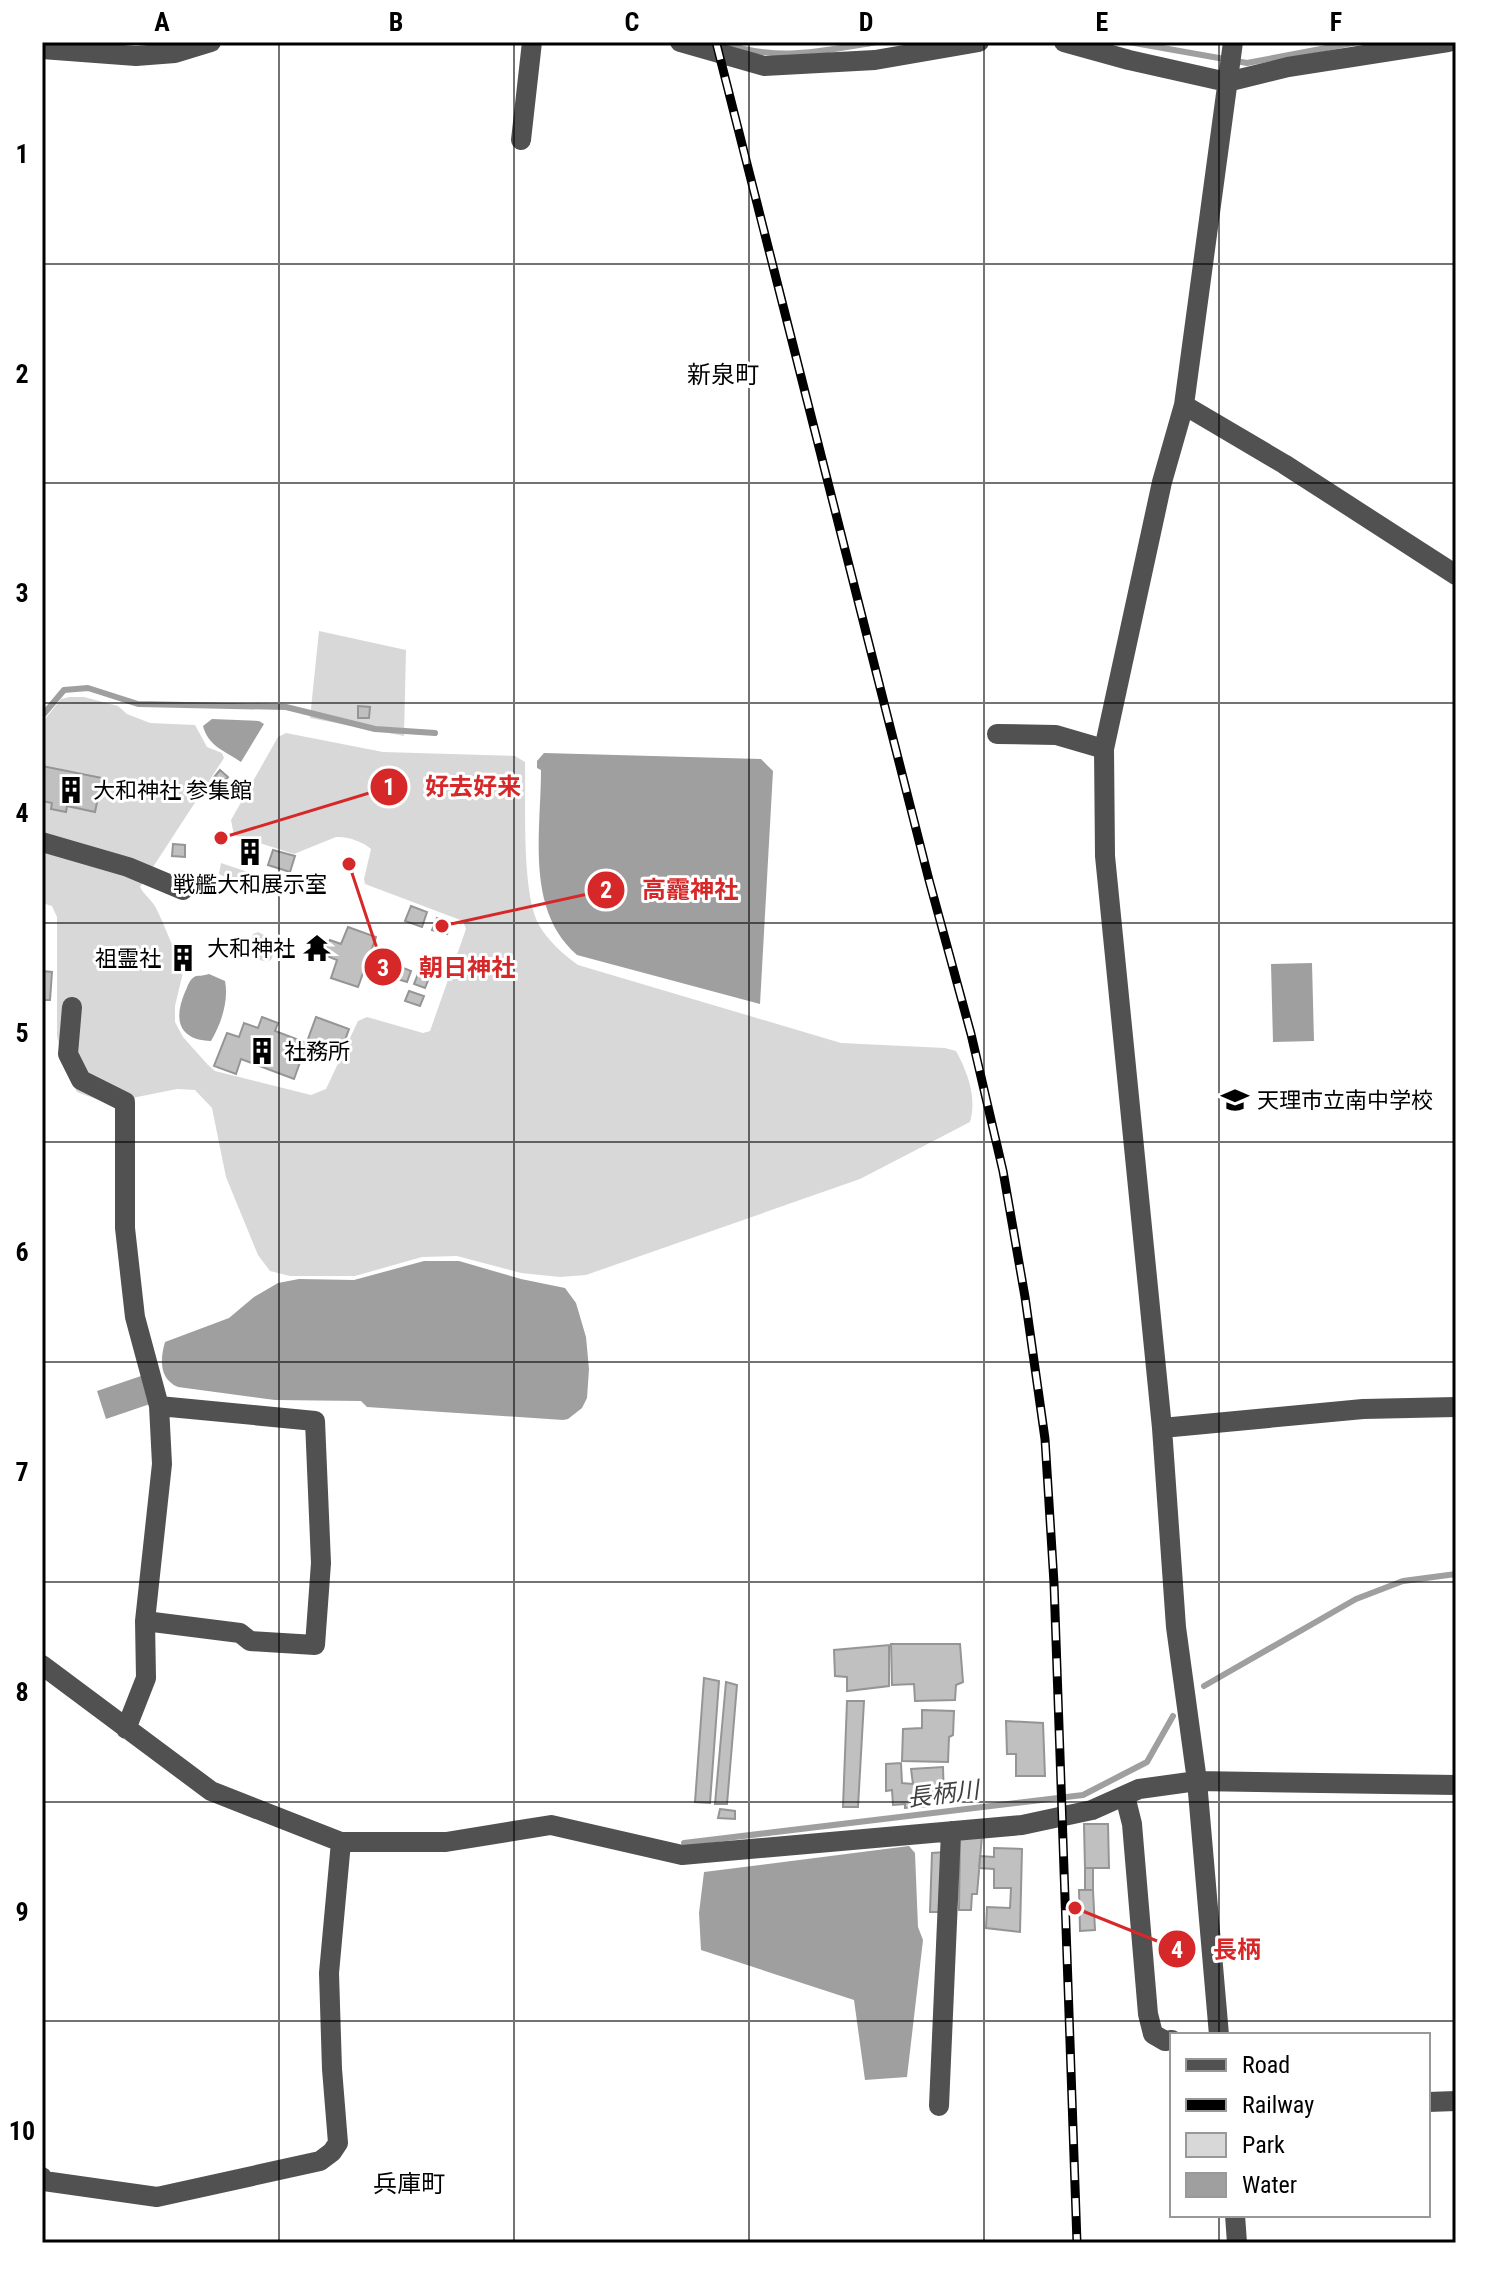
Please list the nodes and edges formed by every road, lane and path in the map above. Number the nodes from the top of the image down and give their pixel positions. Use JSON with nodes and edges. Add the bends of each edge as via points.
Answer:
{"nodes":[{"id":1,"x":211,"y":42,"type":"edge"},
{"id":2,"x":532,"y":42,"type":"edge"},
{"id":3,"x":680,"y":42,"type":"edge"},
{"id":4,"x":979,"y":42,"type":"edge"},
{"id":5,"x":1064,"y":42,"type":"edge"},
{"id":6,"x":1448,"y":42,"type":"edge"},
{"id":7,"x":42,"y":49,"type":"edge"},
{"id":8,"x":1230,"y":61,"type":"edge"},
{"id":9,"x":521,"y":140,"type":"dead end"},
{"id":10,"x":1184,"y":405,"type":"junction"},
{"id":11,"x":1456,"y":575,"type":"edge"},
{"id":12,"x":997,"y":734,"type":"dead end"},
{"id":13,"x":1104,"y":749,"type":"junction"},
{"id":14,"x":42,"y":842,"type":"edge"},
{"id":15,"x":183,"y":890,"type":"dead end"},
{"id":16,"x":72,"y":1007,"type":"dead end"},
{"id":17,"x":159,"y":1406,"type":"junction"},
{"id":18,"x":1456,"y":1407,"type":"edge"},
{"id":19,"x":1162,"y":1428,"type":"junction"},
{"id":20,"x":145,"y":1621,"type":"junction"},
{"id":21,"x":42,"y":1665,"type":"edge"},
{"id":22,"x":126,"y":1729,"type":"junction"},
{"id":23,"x":1197,"y":1781,"type":"junction"},
{"id":24,"x":1456,"y":1785,"type":"edge"},
{"id":25,"x":1125,"y":1796,"type":"junction"},
{"id":26,"x":951,"y":1831,"type":"junction"},
{"id":27,"x":341,"y":1842,"type":"junction"},
{"id":28,"x":1219,"y":2033,"type":"edge"},
{"id":29,"x":1170,"y":2040,"type":"edge"},
{"id":30,"x":1456,"y":2101,"type":"edge"},
{"id":31,"x":1430,"y":2102,"type":"edge"},
{"id":32,"x":939,"y":2106,"type":"dead end"},
{"id":33,"x":42,"y":2177,"type":"edge"},
{"id":34,"x":1235,"y":2217,"type":"edge"},
{"id":35,"x":1237,"y":2243,"type":"edge"}],
"edges":[{"from":1,"to":7,"type":"street","via":[[175,53],[136,56]]},
{"from":2,"to":9,"type":"street"},
{"from":3,"to":4,"type":"street","via":[[764,66],[875,60]]},
{"from":5,"to":8,"type":"street","via":[[1129,60]]},
{"from":6,"to":8,"type":"street","via":[[1288,67]]},
{"from":8,"to":10,"type":"street"},
{"from":10,"to":11,"type":"street"},
{"from":10,"to":13,"type":"street"},
{"from":12,"to":13,"type":"street","via":[[1056,735]]},
{"from":13,"to":19,"type":"street","via":[[1105,856]]},
{"from":14,"to":15,"type":"street","via":[[128,867]]},
{"from":16,"to":17,"type":"street","via":[[68,1054],[81,1080],[125,1102],[125,1228],[133,1302]]},
{"from":17,"to":20,"type":"street","via":[[162,1464]]},
{"from":17,"to":20,"type":"street","via":[[315,1421],[321,1563],[315,1645],[250,1641],[240,1633]]},
{"from":18,"to":19,"type":"street","via":[[1363,1409]]},
{"from":19,"to":23,"type":"street","via":[[1176,1627]]},
{"from":20,"to":22,"type":"street","via":[[146,1678]]},
{"from":21,"to":22,"type":"street"},
{"from":22,"to":27,"type":"street","via":[[211,1791]]},
{"from":23,"to":24,"type":"street"},
{"from":23,"to":25,"type":"street"},
{"from":23,"to":28,"type":"street"},
{"from":25,"to":26,"type":"street","via":[[1092,1810],[1022,1825]]},
{"from":25,"to":29,"type":"street","via":[[1132,1824],[1148,2014],[1153,2034]]},
{"from":26,"to":27,"type":"street","via":[[682,1855],[551,1825],[446,1842]]},
{"from":26,"to":32,"type":"street"},
{"from":27,"to":33,"type":"street","via":[[329,1973],[338,2143],[332,2152],[320,2161],[157,2197]]},
{"from":30,"to":31,"type":"street"},
{"from":34,"to":35,"type":"street"}]}
